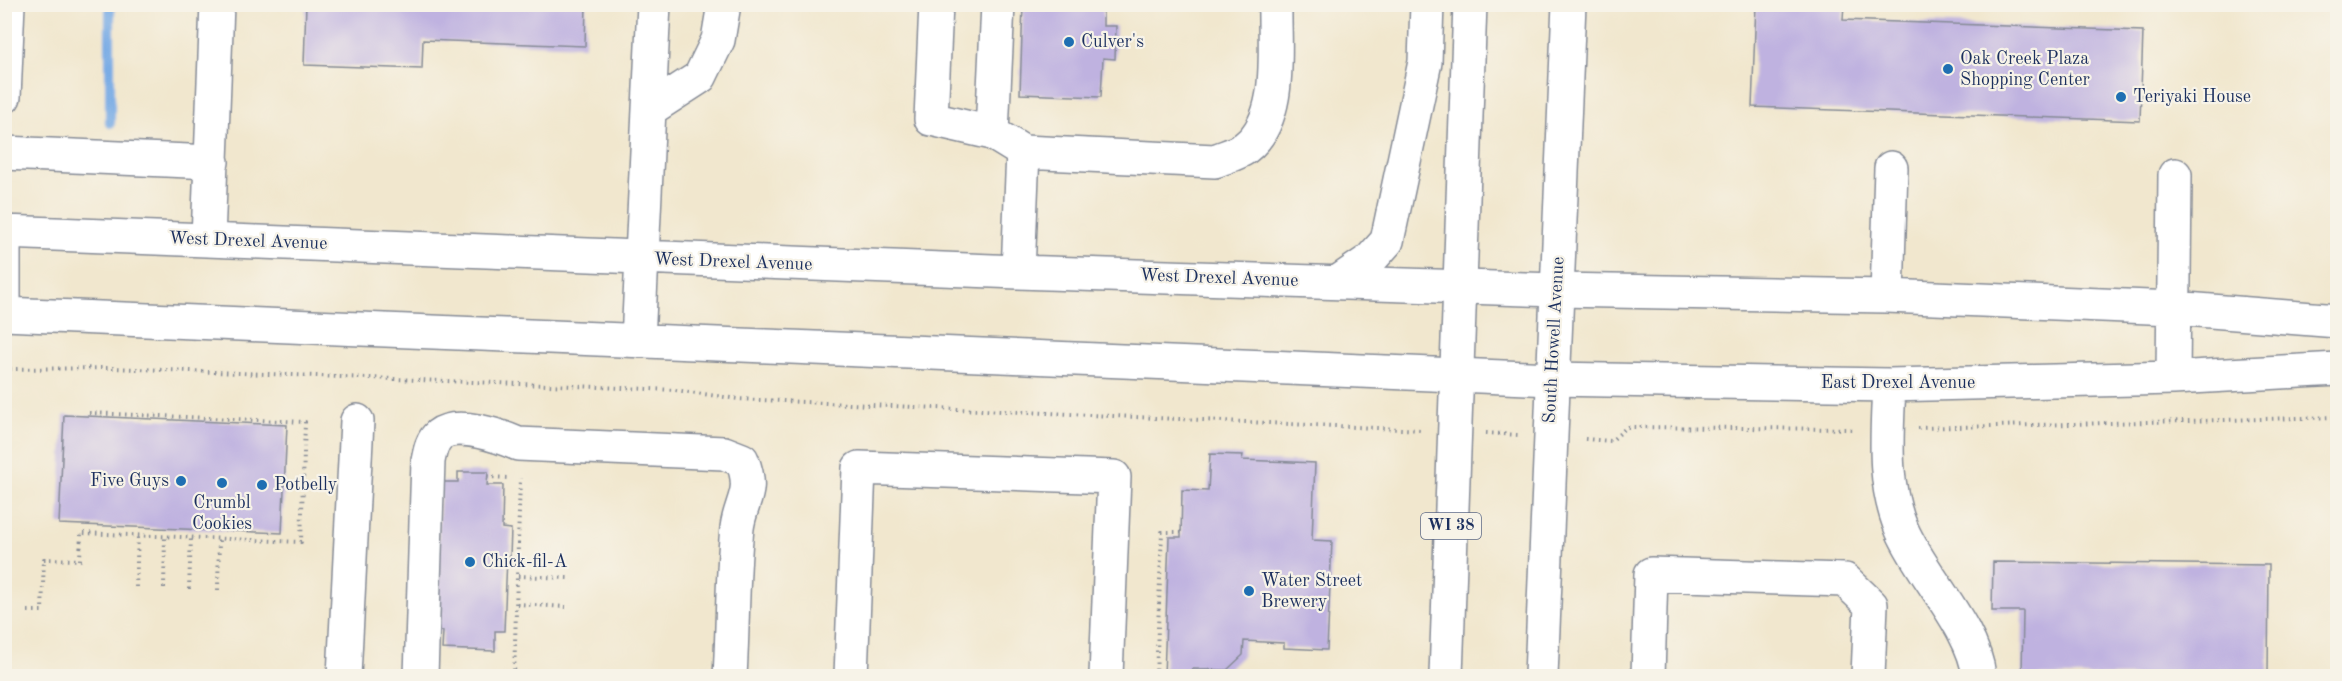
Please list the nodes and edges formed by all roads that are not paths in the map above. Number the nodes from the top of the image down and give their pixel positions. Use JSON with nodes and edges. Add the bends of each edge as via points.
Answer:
{"nodes":[{"id":1,"x":8,"y":4,"type":"edge"},
{"id":2,"x":217,"y":4,"type":"edge"},
{"id":3,"x":654,"y":4,"type":"edge"},
{"id":4,"x":724,"y":4,"type":"edge"},
{"id":5,"x":936,"y":4,"type":"edge"},
{"id":6,"x":998,"y":4,"type":"edge"},
{"id":7,"x":1275,"y":4,"type":"edge"},
{"id":8,"x":1427,"y":4,"type":"edge"},
{"id":9,"x":1470,"y":4,"type":"edge"},
{"id":10,"x":1569,"y":4,"type":"edge"},
{"id":11,"x":4,"y":97,"type":"edge"},
{"id":12,"x":649,"y":110,"type":"junction"},
{"id":13,"x":992,"y":133,"type":"junction"},
{"id":14,"x":1023,"y":152,"type":"junction"},
{"id":15,"x":4,"y":153,"type":"edge"},
{"id":16,"x":212,"y":162,"type":"junction"},
{"id":17,"x":1891,"y":168,"type":"dead end"},
{"id":18,"x":2175,"y":175,"type":"dead end"},
{"id":19,"x":5,"y":231,"type":"edge"},
{"id":20,"x":208,"y":239,"type":"junction"},
{"id":21,"x":640,"y":259,"type":"junction"},
{"id":22,"x":1018,"y":272,"type":"junction"},
{"id":23,"x":1338,"y":282,"type":"junction"},
{"id":24,"x":1462,"y":287,"type":"junction"},
{"id":25,"x":1557,"y":290,"type":"junction"},
{"id":26,"x":1887,"y":296,"type":"junction"},
{"id":27,"x":4,"y":299,"type":"edge"},
{"id":28,"x":2173,"y":308,"type":"junction"},
{"id":29,"x":4,"y":315,"type":"edge"},
{"id":30,"x":2337,"y":321,"type":"edge"},
{"id":31,"x":638,"y":341,"type":"junction"},
{"id":32,"x":2337,"y":369,"type":"edge"},
{"id":33,"x":1458,"y":375,"type":"junction"},
{"id":34,"x":2173,"y":378,"type":"junction"},
{"id":35,"x":1552,"y":379,"type":"junction"},
{"id":36,"x":1889,"y":385,"type":"junction"},
{"id":37,"x":357,"y":421,"type":"dead end"},
{"id":38,"x":344,"y":676,"type":"edge"},
{"id":39,"x":421,"y":676,"type":"edge"},
{"id":40,"x":730,"y":676,"type":"edge"},
{"id":41,"x":851,"y":676,"type":"edge"},
{"id":42,"x":1106,"y":676,"type":"edge"},
{"id":43,"x":1446,"y":676,"type":"edge"},
{"id":44,"x":1541,"y":676,"type":"edge"},
{"id":45,"x":1648,"y":676,"type":"edge"},
{"id":46,"x":1868,"y":676,"type":"edge"},
{"id":47,"x":1979,"y":676,"type":"edge"}],
"edges":[{"from":1,"to":11,"type":"street"},
{"from":2,"to":16,"type":"street"},
{"from":3,"to":12,"type":"street"},
{"from":4,"to":12,"type":"street","via":[[718,40],[700,77]]},
{"from":5,"to":13,"type":"street","via":[[931,119]]},
{"from":6,"to":13,"type":"street"},
{"from":7,"to":14,"type":"street","via":[[1273,102],[1264,128],[1245,149],[1215,161]]},
{"from":8,"to":23,"type":"street","via":[[1425,62],[1387,241],[1370,260]]},
{"from":9,"to":24,"type":"street","number":"WI 38"},
{"from":10,"to":25,"type":"street","name":"South Howell Avenue"},
{"from":12,"to":21,"type":"street"},
{"from":13,"to":14,"type":"street"},
{"from":14,"to":22,"type":"street"},
{"from":15,"to":16,"type":"street"},
{"from":16,"to":20,"type":"street"},
{"from":17,"to":26,"type":"street"},
{"from":18,"to":28,"type":"street"},
{"from":19,"to":20,"type":"street","name":"West Drexel Avenue"},
{"from":19,"to":27,"type":"street"},
{"from":20,"to":21,"type":"street","name":"West Drexel Avenue"},
{"from":21,"to":22,"type":"street","name":"West Drexel Avenue"},
{"from":21,"to":31,"type":"street"},
{"from":22,"to":23,"type":"street","name":"West Drexel Avenue"},
{"from":23,"to":24,"type":"street","name":"West Drexel Avenue"},
{"from":24,"to":25,"type":"street"},
{"from":24,"to":33,"type":"street","number":"WI 38"},
{"from":25,"to":26,"type":"street"},
{"from":25,"to":35,"type":"street","name":"South Howell Avenue"},
{"from":26,"to":28,"type":"street"},
{"from":28,"to":30,"type":"street"},
{"from":28,"to":34,"type":"street"},
{"from":29,"to":31,"type":"street"},
{"from":31,"to":33,"type":"street"},
{"from":32,"to":34,"type":"street","name":"East Drexel Avenue"},
{"from":33,"to":35,"type":"street","name":"East Drexel Avenue"},
{"from":33,"to":43,"type":"street","number":"WI 38"},
{"from":34,"to":36,"type":"street","name":"East Drexel Avenue"},
{"from":35,"to":36,"type":"street","name":"East Drexel Avenue"},
{"from":35,"to":44,"type":"street","name":"South Howell Avenue"},
{"from":36,"to":47,"type":"street","via":[[1888,486],[1902,531],[1963,631]]},
{"from":37,"to":38,"type":"street"},
{"from":39,"to":40,"type":"street","via":[[428,461],[431,446],[440,434],[453,431],[496,434],[518,444],[724,453],[742,460],[748,495],[738,525]]},
{"from":41,"to":42,"type":"street","via":[[859,468],[1114,477]]},
{"from":45,"to":46,"type":"street","via":[[1652,574],[1845,580],[1870,605]]}]}
